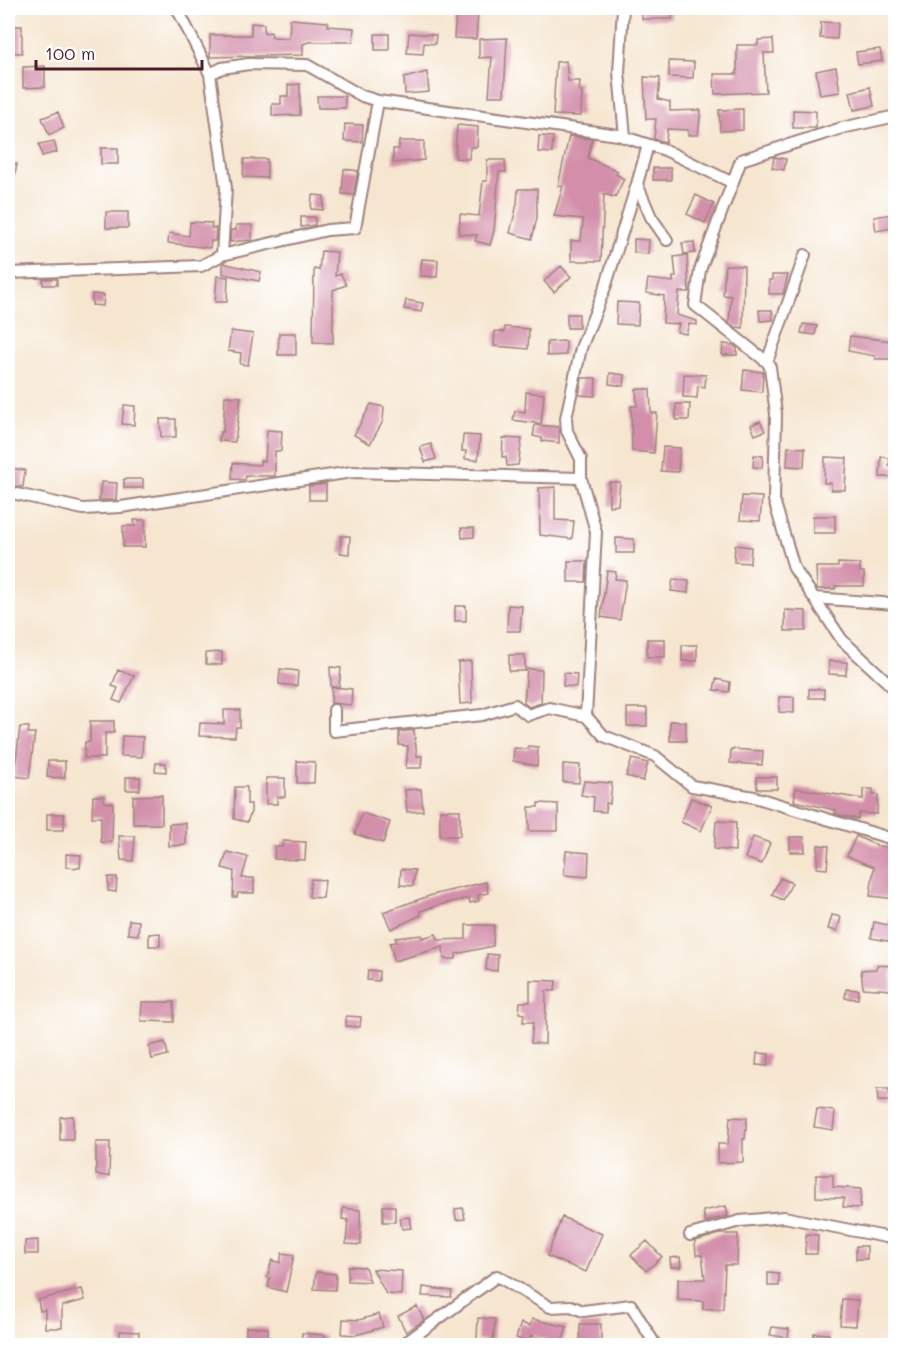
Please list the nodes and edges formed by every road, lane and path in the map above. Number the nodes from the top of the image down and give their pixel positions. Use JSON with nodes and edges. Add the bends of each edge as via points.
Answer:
{"nodes":[{"id":1,"x":177,"y":8,"type":"edge"},
{"id":2,"x":623,"y":8,"type":"edge"},
{"id":3,"x":210,"y":74,"type":"junction"},
{"id":4,"x":378,"y":101,"type":"junction"},
{"id":5,"x":896,"y":116,"type":"edge"},
{"id":6,"x":625,"y":137,"type":"junction"},
{"id":7,"x":648,"y":145,"type":"junction"},
{"id":8,"x":733,"y":183,"type":"junction"},
{"id":9,"x":637,"y":184,"type":"junction"},
{"id":10,"x":667,"y":240,"type":"dead end"},
{"id":11,"x":222,"y":255,"type":"junction"},
{"id":12,"x":805,"y":255,"type":"dead end"},
{"id":13,"x":8,"y":273,"type":"edge"},
{"id":14,"x":767,"y":362,"type":"junction"},
{"id":15,"x":581,"y":478,"type":"junction"},
{"id":16,"x":8,"y":492,"type":"edge"},
{"id":17,"x":814,"y":598,"type":"junction"},
{"id":18,"x":896,"y":604,"type":"edge"},
{"id":19,"x":896,"y":690,"type":"edge"},
{"id":20,"x":334,"y":710,"type":"dead end"},
{"id":21,"x":586,"y":716,"type":"junction"},
{"id":22,"x":896,"y":840,"type":"edge"},
{"id":23,"x":690,"y":1235,"type":"dead end"},
{"id":24,"x":896,"y":1239,"type":"edge"},
{"id":25,"x":401,"y":1346,"type":"edge"},
{"id":26,"x":657,"y":1346,"type":"edge"}],
"edges":[{"from":1,"to":3,"type":"street"},
{"from":2,"to":6,"type":"street","via":[[619,72]]},
{"from":3,"to":4,"type":"street","via":[[249,64],[307,64]]},
{"from":3,"to":11,"type":"street","via":[[226,188]]},
{"from":4,"to":6,"type":"street"},
{"from":4,"to":11,"type":"street","via":[[355,228],[327,230]]},
{"from":5,"to":8,"type":"street","via":[[842,128],[741,160]]},
{"from":6,"to":7,"type":"street"},
{"from":7,"to":8,"type":"street"},
{"from":7,"to":9,"type":"street"},
{"from":8,"to":14,"type":"street","via":[[700,270],[695,305]]},
{"from":9,"to":10,"type":"street","via":[[651,217]]},
{"from":9,"to":15,"type":"street","via":[[606,285],[581,348],[566,418],[567,431],[581,459]]},
{"from":11,"to":13,"type":"street","via":[[201,266]]},
{"from":12,"to":14,"type":"street"},
{"from":14,"to":17,"type":"street","via":[[776,414],[774,500],[794,568]]},
{"from":15,"to":16,"type":"street","via":[[352,472],[121,507],[83,509]]},
{"from":15,"to":21,"type":"street","via":[[596,532]]},
{"from":17,"to":18,"type":"street"},
{"from":17,"to":19,"type":"street","via":[[842,640]]},
{"from":20,"to":21,"type":"street","via":[[333,731],[482,715],[515,705],[528,715],[549,708]]},
{"from":21,"to":22,"type":"street","via":[[604,736],[655,756],[692,786],[754,797]]},
{"from":23,"to":24,"type":"street","via":[[740,1221],[784,1217]]},
{"from":25,"to":26,"type":"street","via":[[498,1276],[550,1307],[571,1306],[583,1311],[631,1305]]}]}
